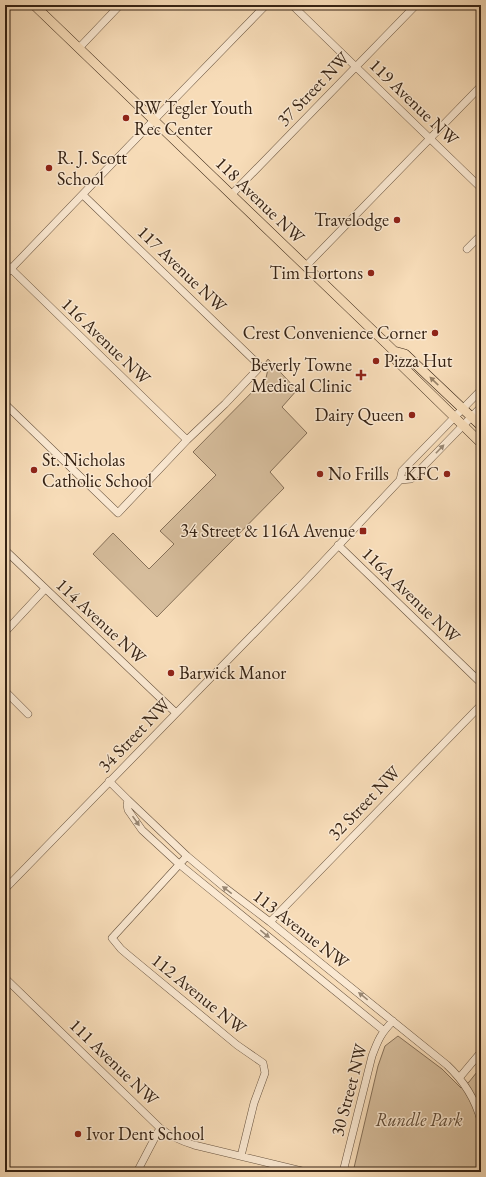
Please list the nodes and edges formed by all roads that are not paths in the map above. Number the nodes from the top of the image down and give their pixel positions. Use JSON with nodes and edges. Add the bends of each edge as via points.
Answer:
{"nodes":[{"id":1,"x":34,"y":5,"type":"edge"},
{"id":2,"x":120,"y":5,"type":"edge"},
{"id":3,"x":266,"y":5,"type":"edge"},
{"id":4,"x":292,"y":5,"type":"edge"},
{"id":5,"x":416,"y":5,"type":"edge"},
{"id":6,"x":79,"y":48,"type":"junction"},
{"id":7,"x":356,"y":67,"type":"junction"},
{"id":8,"x":481,"y":86,"type":"edge"},
{"id":9,"x":154,"y":120,"type":"junction"},
{"id":10,"x":430,"y":139,"type":"junction"},
{"id":11,"x":481,"y":188,"type":"edge"},
{"id":12,"x":232,"y":194,"type":"junction"},
{"id":13,"x":83,"y":195,"type":"junction"},
{"id":14,"x":481,"y":235,"type":"edge"},
{"id":15,"x":467,"y":249,"type":"dead end"},
{"id":16,"x":5,"y":263,"type":"edge"},
{"id":17,"x":306,"y":266,"type":"junction"},
{"id":18,"x":11,"y":269,"type":"junction"},
{"id":19,"x":5,"y":275,"type":"edge"},
{"id":20,"x":394,"y":351,"type":"junction"},
{"id":21,"x":481,"y":390,"type":"edge"},
{"id":22,"x":5,"y":404,"type":"edge"},
{"id":23,"x":481,"y":407,"type":"edge"},
{"id":24,"x":463,"y":408,"type":"junction"},
{"id":25,"x":472,"y":416,"type":"junction"},
{"id":26,"x":454,"y":417,"type":"junction"},
{"id":27,"x":463,"y":425,"type":"junction"},
{"id":28,"x":481,"y":426,"type":"edge"},
{"id":29,"x":187,"y":440,"type":"junction"},
{"id":30,"x":481,"y":443,"type":"edge"},
{"id":31,"x":400,"y":480,"type":"junction"},
{"id":32,"x":338,"y":545,"type":"junction"},
{"id":33,"x":5,"y":550,"type":"edge"},
{"id":34,"x":45,"y":589,"type":"junction"},
{"id":35,"x":5,"y":632,"type":"edge"},
{"id":36,"x":481,"y":683,"type":"edge"},
{"id":37,"x":5,"y":691,"type":"edge"},
{"id":38,"x":481,"y":705,"type":"edge"},
{"id":39,"x":176,"y":713,"type":"junction"},
{"id":40,"x":28,"y":714,"type":"dead end"},
{"id":41,"x":110,"y":782,"type":"junction"},
{"id":42,"x":128,"y":800,"type":"junction"},
{"id":43,"x":187,"y":856,"type":"junction"},
{"id":44,"x":179,"y":864,"type":"junction"},
{"id":45,"x":5,"y":890,"type":"edge"},
{"id":46,"x":270,"y":922,"type":"junction"},
{"id":47,"x":5,"y":978,"type":"edge"},
{"id":48,"x":393,"y":1021,"type":"junction"},
{"id":49,"x":383,"y":1030,"type":"junction"},
{"id":50,"x":481,"y":1052,"type":"edge"},
{"id":51,"x":460,"y":1077,"type":"junction"},
{"id":52,"x":481,"y":1121,"type":"edge"},
{"id":53,"x":160,"y":1128,"type":"junction"},
{"id":54,"x":240,"y":1156,"type":"junction"},
{"id":55,"x":137,"y":1172,"type":"edge"},
{"id":56,"x":306,"y":1172,"type":"edge"},
{"id":57,"x":343,"y":1172,"type":"edge"}],
"edges":[{"from":1,"to":6,"type":"main road","name":"118 Avenue NW"},
{"from":2,"to":6,"type":"street"},
{"from":3,"to":9,"type":"street"},
{"from":4,"to":7,"type":"street","name":"119 Avenue NW"},
{"from":5,"to":7,"type":"street","name":"37 Street NW"},
{"from":6,"to":9,"type":"main road","name":"118 Avenue NW"},
{"from":7,"to":10,"type":"street","name":"119 Avenue NW"},
{"from":7,"to":12,"type":"street","name":"37 Street NW"},
{"from":8,"to":10,"type":"street"},
{"from":9,"to":12,"type":"main road","name":"118 Avenue NW"},
{"from":9,"to":13,"type":"street"},
{"from":10,"to":11,"type":"street","name":"119 Avenue NW"},
{"from":10,"to":17,"type":"street"},
{"from":12,"to":17,"type":"main road","name":"118 Avenue NW"},
{"from":13,"to":18,"type":"street"},
{"from":13,"to":29,"type":"street","name":"117 Avenue NW","via":[[259,366],[225,404]]},
{"from":14,"to":15,"type":"street"},
{"from":16,"to":18,"type":"street","name":"116 Avenue NW"},
{"from":17,"to":20,"type":"main road","name":"118 Avenue NW"},
{"from":18,"to":19,"type":"street"},
{"from":18,"to":29,"type":"street","name":"116 Avenue NW"},
{"from":24,"to":20,"type":"main road","name":"118 Avenue NW","one_way":true,"via":[[405,354]]},
{"from":20,"to":26,"type":"main road","name":"118 Avenue NW","via":[[396,360]]},
{"from":21,"to":24,"type":"street","name":"34 Street NW"},
{"from":22,"to":29,"type":"street","via":[[118,513]]},
{"from":23,"to":25,"type":"street","name":"34 Street NW"},
{"from":24,"to":25,"type":"main road","name":"118 Avenue NW"},
{"from":24,"to":26,"type":"street","name":"34 Street NW"},
{"from":25,"to":27,"type":"street","name":"34 Street NW"},
{"from":25,"to":28,"type":"main road","name":"118 Avenue NW"},
{"from":26,"to":27,"type":"main road","name":"118 Avenue NW"},
{"from":26,"to":31,"type":"street","name":"34 Street NW","via":[[402,471]]},
{"from":27,"to":30,"type":"main road","name":"118 Avenue NW"},
{"from":31,"to":27,"type":"street","name":"34 Street NW","one_way":true,"via":[[411,479]]},
{"from":31,"to":32,"type":"street","name":"34 Street NW"},
{"from":32,"to":36,"type":"street","name":"116A Avenue NW"},
{"from":32,"to":39,"type":"street","name":"34 Street NW"},
{"from":33,"to":34,"type":"street","name":"114 Avenue NW"},
{"from":34,"to":35,"type":"street"},
{"from":34,"to":39,"type":"street","name":"114 Avenue NW"},
{"from":37,"to":40,"type":"street"},
{"from":38,"to":46,"type":"street","name":"32 Street NW"},
{"from":39,"to":41,"type":"street","name":"34 Street NW"},
{"from":41,"to":42,"type":"street","name":"113 Avenue NW"},
{"from":41,"to":45,"type":"street","name":"34 Street NW"},
{"from":42,"to":43,"type":"street","name":"113 Avenue NW"},
{"from":42,"to":44,"type":"street","name":"113 Avenue NW","one_way":true,"via":[[128,810],[142,830]]},
{"from":43,"to":44,"type":"street"},
{"from":46,"to":43,"type":"street","name":"113 Avenue NW","one_way":true},
{"from":44,"to":49,"type":"street","name":"113 Avenue NW","one_way":true},
{"from":44,"to":54,"type":"street","name":"112 Avenue NW","via":[[112,938],[128,956],[237,1045],[263,1063],[265,1073]]},
{"from":48,"to":46,"type":"street","name":"113 Avenue NW","one_way":true},
{"from":47,"to":53,"type":"street","name":"111 Avenue NW"},
{"from":48,"to":49,"type":"street","name":"30 Street NW"},
{"from":48,"to":51,"type":"street","name":"113 Avenue NW"},
{"from":49,"to":57,"type":"street","name":"30 Street NW","via":[[372,1056]]},
{"from":50,"to":51,"type":"street"},
{"from":51,"to":52,"type":"street","name":"113 Avenue NW","via":[[475,1102]]},
{"from":53,"to":54,"type":"street","name":"111 Avenue NW","via":[[179,1140]]},
{"from":53,"to":55,"type":"street"},
{"from":54,"to":56,"type":"street","name":"111 Avenue NW"}]}
